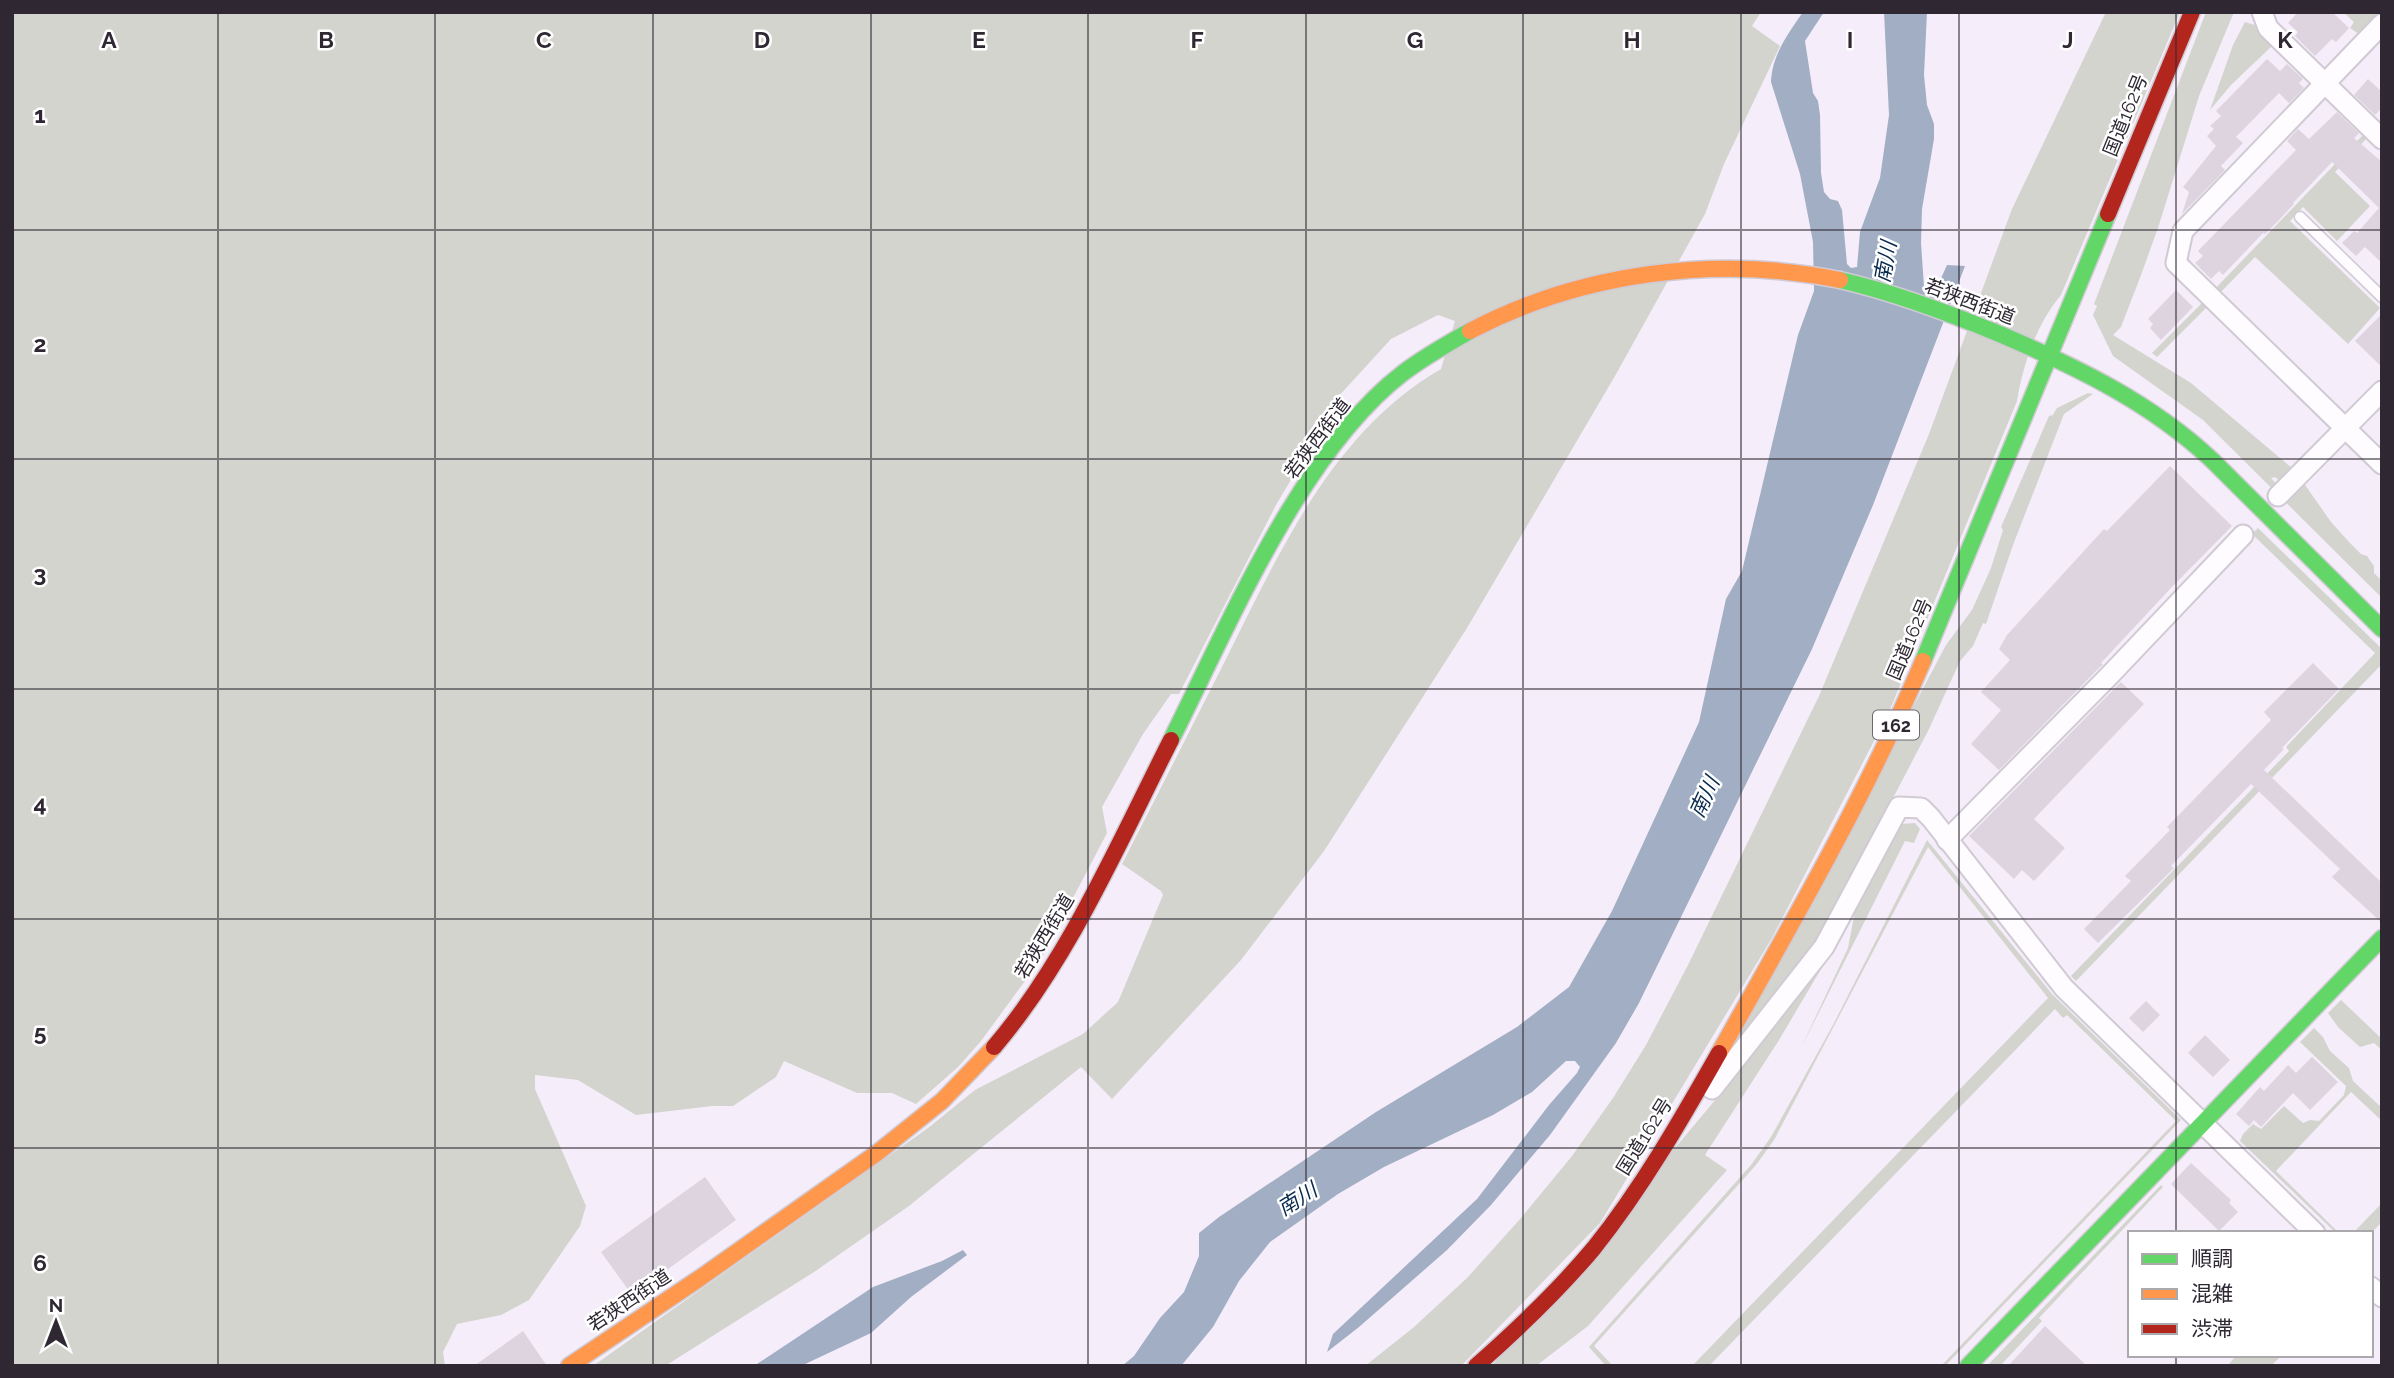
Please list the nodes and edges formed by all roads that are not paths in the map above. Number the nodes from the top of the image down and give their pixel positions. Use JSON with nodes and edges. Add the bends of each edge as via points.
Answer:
{"nodes":[{"id":1,"x":2192,"y":12,"type":"edge"},
{"id":2,"x":2262,"y":12,"type":"edge"},
{"id":3,"x":2382,"y":24,"type":"edge"},
{"id":4,"x":2324,"y":84,"type":"junction"},
{"id":5,"x":2382,"y":139,"type":"edge"},
{"id":6,"x":2300,"y":217,"type":"dead end"},
{"id":7,"x":2382,"y":296,"type":"edge"},
{"id":8,"x":2050,"y":356,"type":"junction"},
{"id":9,"x":2382,"y":391,"type":"edge"},
{"id":10,"x":2345,"y":429,"type":"junction"},
{"id":11,"x":2382,"y":464,"type":"edge"},
{"id":12,"x":2278,"y":496,"type":"dead end"},
{"id":13,"x":2243,"y":535,"type":"dead end"},
{"id":14,"x":2382,"y":629,"type":"edge"},
{"id":15,"x":1947,"y":840,"type":"junction"},
{"id":16,"x":2382,"y":939,"type":"edge"},
{"id":17,"x":1695,"y":1093,"type":"junction"},
{"id":18,"x":2202,"y":1123,"type":"junction"},
{"id":19,"x":2313,"y":1231,"type":"edge"},
{"id":20,"x":569,"y":1366,"type":"edge"},
{"id":21,"x":1476,"y":1366,"type":"edge"},
{"id":22,"x":1968,"y":1366,"type":"edge"}],
"edges":[{"from":1,"to":8,"type":"main road","name":"国道162号","number":"162"},
{"from":2,"to":4,"type":"street","via":[[2268,28]]},
{"from":3,"to":4,"type":"street"},
{"from":4,"to":5,"type":"street"},
{"from":4,"to":10,"type":"street","via":[[2183,231],[2176,263]]},
{"from":6,"to":7,"type":"lane"},
{"from":8,"to":14,"type":"main road","name":"若狭西街道","via":[[2130,396],[2187,437]]},
{"from":8,"to":17,"type":"main road","name":"国道162号","number":"162","via":[[1899,718]]},
{"from":8,"to":20,"type":"main road","name":"若狭西街道","via":[[1950,313],[1843,282],[1781,270],[1708,269],[1628,278],[1567,293],[1490,321],[1424,358],[1362,412],[1293,506],[1091,898],[1052,967],[995,1046],[951,1093],[856,1167]]},
{"from":9,"to":10,"type":"street"},
{"from":10,"to":11,"type":"street"},
{"from":10,"to":12,"type":"street"},
{"from":13,"to":15,"type":"street"},
{"from":15,"to":17,"type":"street","via":[[1921,808],[1899,807],[1824,947],[1726,1073],[1708,1093]]},
{"from":15,"to":18,"type":"street","via":[[2064,988]]},
{"from":16,"to":18,"type":"main road"},
{"from":17,"to":21,"type":"main road","name":"国道162号","number":"162","via":[[1608,1230],[1575,1270]]},
{"from":18,"to":19,"type":"street"},
{"from":18,"to":22,"type":"main road"}]}
